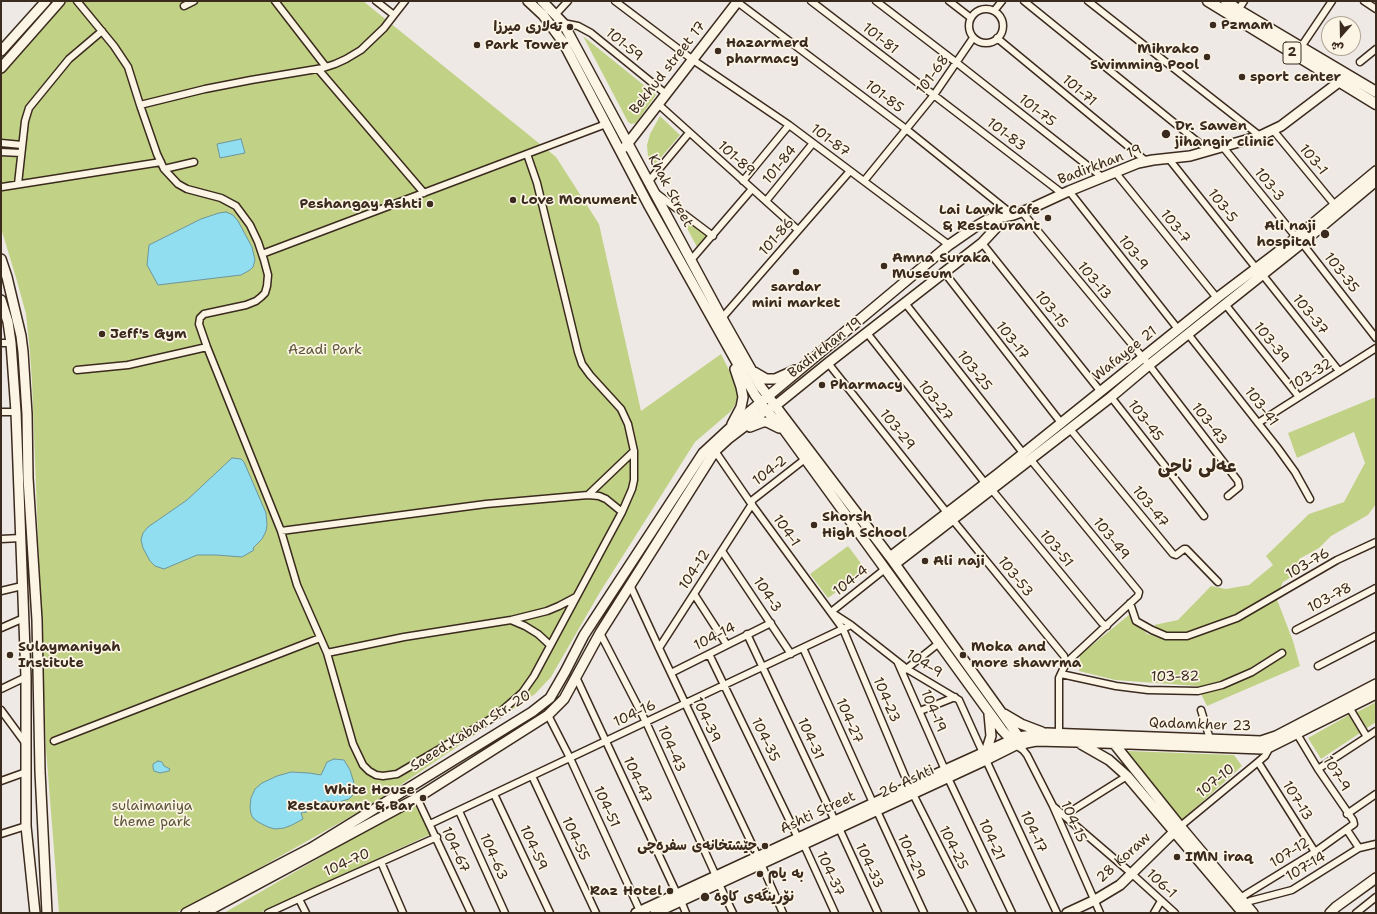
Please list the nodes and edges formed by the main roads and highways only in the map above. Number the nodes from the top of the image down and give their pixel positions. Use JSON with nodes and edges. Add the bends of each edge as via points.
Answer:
{"nodes":[{"id":1,"x":46,"y":1,"type":"edge"},
{"id":2,"x":60,"y":1,"type":"edge"},
{"id":3,"x":528,"y":1,"type":"edge"},
{"id":4,"x":542,"y":1,"type":"edge"},
{"id":5,"x":737,"y":1,"type":"edge"},
{"id":6,"x":1208,"y":1,"type":"edge"},
{"id":7,"x":1226,"y":1,"type":"edge"},
{"id":8,"x":1,"y":51,"type":"edge"},
{"id":9,"x":1,"y":68,"type":"edge"},
{"id":10,"x":1339,"y":82,"type":"junction"},
{"id":11,"x":1376,"y":92,"type":"edge"},
{"id":12,"x":1376,"y":104,"type":"edge"},
{"id":13,"x":628,"y":143,"type":"junction"},
{"id":14,"x":621,"y":152,"type":"junction"},
{"id":15,"x":1376,"y":171,"type":"edge"},
{"id":16,"x":1376,"y":181,"type":"edge"},
{"id":17,"x":999,"y":217,"type":"junction"},
{"id":18,"x":1299,"y":240,"type":"junction"},
{"id":19,"x":1,"y":259,"type":"edge"},
{"id":20,"x":1259,"y":271,"type":"junction"},
{"id":21,"x":1,"y":300,"type":"edge"},
{"id":22,"x":729,"y":348,"type":"junction"},
{"id":23,"x":1146,"y":361,"type":"junction"},
{"id":24,"x":809,"y":363,"type":"junction"},
{"id":25,"x":749,"y":366,"type":"junction"},
{"id":26,"x":791,"y":392,"type":"junction"},
{"id":27,"x":768,"y":397,"type":"junction"},
{"id":28,"x":775,"y":406,"type":"junction"},
{"id":29,"x":763,"y":407,"type":"junction"},
{"id":30,"x":730,"y":428,"type":"junction"},
{"id":31,"x":784,"y":431,"type":"junction"},
{"id":32,"x":797,"y":432,"type":"junction"},
{"id":33,"x":728,"y":439,"type":"junction"},
{"id":34,"x":989,"y":487,"type":"junction"},
{"id":35,"x":893,"y":560,"type":"junction"},
{"id":36,"x":34,"y":567,"type":"junction"},
{"id":37,"x":22,"y":568,"type":"junction"},
{"id":38,"x":1376,"y":684,"type":"edge"},
{"id":39,"x":1376,"y":694,"type":"edge"},
{"id":40,"x":989,"y":710,"type":"junction"},
{"id":41,"x":999,"y":710,"type":"junction"},
{"id":42,"x":1047,"y":733,"type":"junction"},
{"id":43,"x":1106,"y":736,"type":"junction"},
{"id":44,"x":1017,"y":741,"type":"junction"},
{"id":45,"x":1076,"y":742,"type":"junction"},
{"id":46,"x":1114,"y":743,"type":"junction"},
{"id":47,"x":985,"y":755,"type":"junction"},
{"id":48,"x":1178,"y":829,"type":"junction"},
{"id":49,"x":1376,"y":878,"type":"edge"},
{"id":50,"x":1376,"y":884,"type":"edge"},
{"id":51,"x":679,"y":897,"type":"junction"},
{"id":52,"x":1243,"y":905,"type":"edge"},
{"id":53,"x":638,"y":912,"type":"edge"},
{"id":54,"x":35,"y":913,"type":"edge"},
{"id":55,"x":47,"y":913,"type":"edge"},
{"id":56,"x":186,"y":913,"type":"edge"},
{"id":57,"x":204,"y":913,"type":"edge"},
{"id":58,"x":656,"y":913,"type":"edge"},
{"id":59,"x":1067,"y":913,"type":"edge"},
{"id":60,"x":1253,"y":913,"type":"edge"},
{"id":61,"x":1330,"y":913,"type":"edge"},
{"id":62,"x":1336,"y":913,"type":"edge"}],
"edges":[{"from":1,"to":8,"type":"main road"},
{"from":2,"to":9,"type":"main road"},
{"from":3,"to":14,"type":"main road","via":[[543,15],[562,42]]},
{"from":4,"to":13,"type":"main road","name":"Khak Street","via":[[563,22]]},
{"from":5,"to":13,"type":"main road","name":"Bekhud street 17"},
{"from":6,"to":10,"type":"main road","number":"2"},
{"from":7,"to":11,"type":"main road","number":"2"},
{"from":10,"to":12,"type":"main road","number":"2"},
{"from":10,"to":17,"type":"main road","name":"Badirkhan 19","via":[[1297,114],[1260,136],[1190,156],[1146,161],[1017,213]]},
{"from":13,"to":14,"type":"main road","name":"Bekhud street 17"},
{"from":13,"to":25,"type":"main road","name":"Khak Street"},
{"from":14,"to":22,"type":"main road"},
{"from":15,"to":18,"type":"main road","name":"Wafayee 21","via":[[1334,204]]},
{"from":16,"to":18,"type":"main road","name":"Wafayee 21"},
{"from":17,"to":24,"type":"main road","name":"Badirkhan 19","via":[[981,223],[949,245]]},
{"from":17,"to":26,"type":"main road","name":"Badirkhan 19","via":[[994,229],[982,243]]},
{"from":18,"to":20,"type":"main road","name":"Wafayee 21"},
{"from":19,"to":36,"type":"main road","via":[[22,341]]},
{"from":20,"to":23,"type":"main road","name":"Wafayee 21","via":[[1225,304],[1188,334]]},
{"from":20,"to":23,"type":"main road","name":"Wafayee 21","via":[[1217,298],[1178,329]]},
{"from":21,"to":37,"type":"main road","via":[[11,343]]},
{"from":22,"to":29,"type":"main road"},
{"from":22,"to":30,"type":"main road","via":[[743,397],[741,407]]},
{"from":23,"to":34,"type":"main road","name":"Wafayee 21","via":[[1101,392],[1023,454]]},
{"from":23,"to":34,"type":"main road","name":"Wafayee 21","via":[[1111,398],[1031,460]]},
{"from":24,"to":25,"type":"main road","via":[[770,380],[761,377]]},
{"from":24,"to":27,"type":"main road","name":"Badirkhan 19"},
{"from":25,"to":27,"type":"main road","name":"Khak Street"},
{"from":26,"to":28,"type":"main road","name":"Badirkhan 19"},
{"from":26,"to":32,"type":"main road","via":[[783,405]]},
{"from":27,"to":28,"type":"main road","name":"Khak Street"},
{"from":27,"to":29,"type":"main road","name":"Saeed Kaban Str. 20"},
{"from":28,"to":29,"type":"main road","name":"Saeed Kaban Str. 20"},
{"from":28,"to":32,"type":"main road","name":"Khak Street"},
{"from":29,"to":30,"type":"main road","name":"Saeed Kaban Str. 20"},
{"from":29,"to":31,"type":"main road"},
{"from":29,"to":33,"type":"main road","name":"Saeed Kaban Str. 20"},
{"from":30,"to":56,"type":"main road","name":"Saeed Kaban Str. 20","via":[[703,453],[584,635],[550,698],[532,712],[311,848]]},
{"from":31,"to":33,"type":"main road","via":[[763,422]]},
{"from":31,"to":40,"type":"main road"},
{"from":32,"to":35,"type":"main road"},
{"from":33,"to":57,"type":"main road","name":"Saeed Kaban Str. 20","via":[[715,451],[630,585],[564,699],[548,715],[417,798]]},
{"from":34,"to":35,"type":"main road","name":"Wafayee 21"},
{"from":35,"to":41,"type":"main road"},
{"from":36,"to":37,"type":"main road"},
{"from":36,"to":55,"type":"main road"},
{"from":37,"to":54,"type":"main road","via":[[26,677],[26,826]]},
{"from":38,"to":43,"type":"main road","name":"Qadamkher 23","via":[[1276,736],[1261,741]]},
{"from":39,"to":46,"type":"main road","name":"Qadamkher 23","via":[[1270,747],[1253,750]]},
{"from":40,"to":44,"type":"main road","via":[[1002,730]]},
{"from":40,"to":47,"type":"main road","via":[[991,736]]},
{"from":41,"to":42,"type":"main road","via":[[1021,724]]},
{"from":41,"to":44,"type":"main road"},
{"from":42,"to":43,"type":"main road","name":"Qadamkher 23"},
{"from":42,"to":44,"type":"main road","name":"Qadamkher 23"},
{"from":43,"to":46,"type":"main road"},
{"from":44,"to":45,"type":"main road","name":"Qadamkher 23"},
{"from":44,"to":47,"type":"main road"},
{"from":45,"to":46,"type":"main road","name":"Qadamkher 23"},
{"from":45,"to":48,"type":"main road","via":[[1109,760]]},
{"from":46,"to":48,"type":"main road"},
{"from":47,"to":51,"type":"main road","name":"Ashti Street"},
{"from":48,"to":52,"type":"main road"},
{"from":48,"to":52,"type":"main road"},
{"from":48,"to":59,"type":"main road","name":"28 Koraw","via":[[1120,885]]},
{"from":49,"to":61,"type":"main road"},
{"from":50,"to":62,"type":"main road"},
{"from":51,"to":53,"type":"main road","name":"Ashti Street"},
{"from":51,"to":58,"type":"main road"},
{"from":52,"to":60,"type":"main road"}]}
